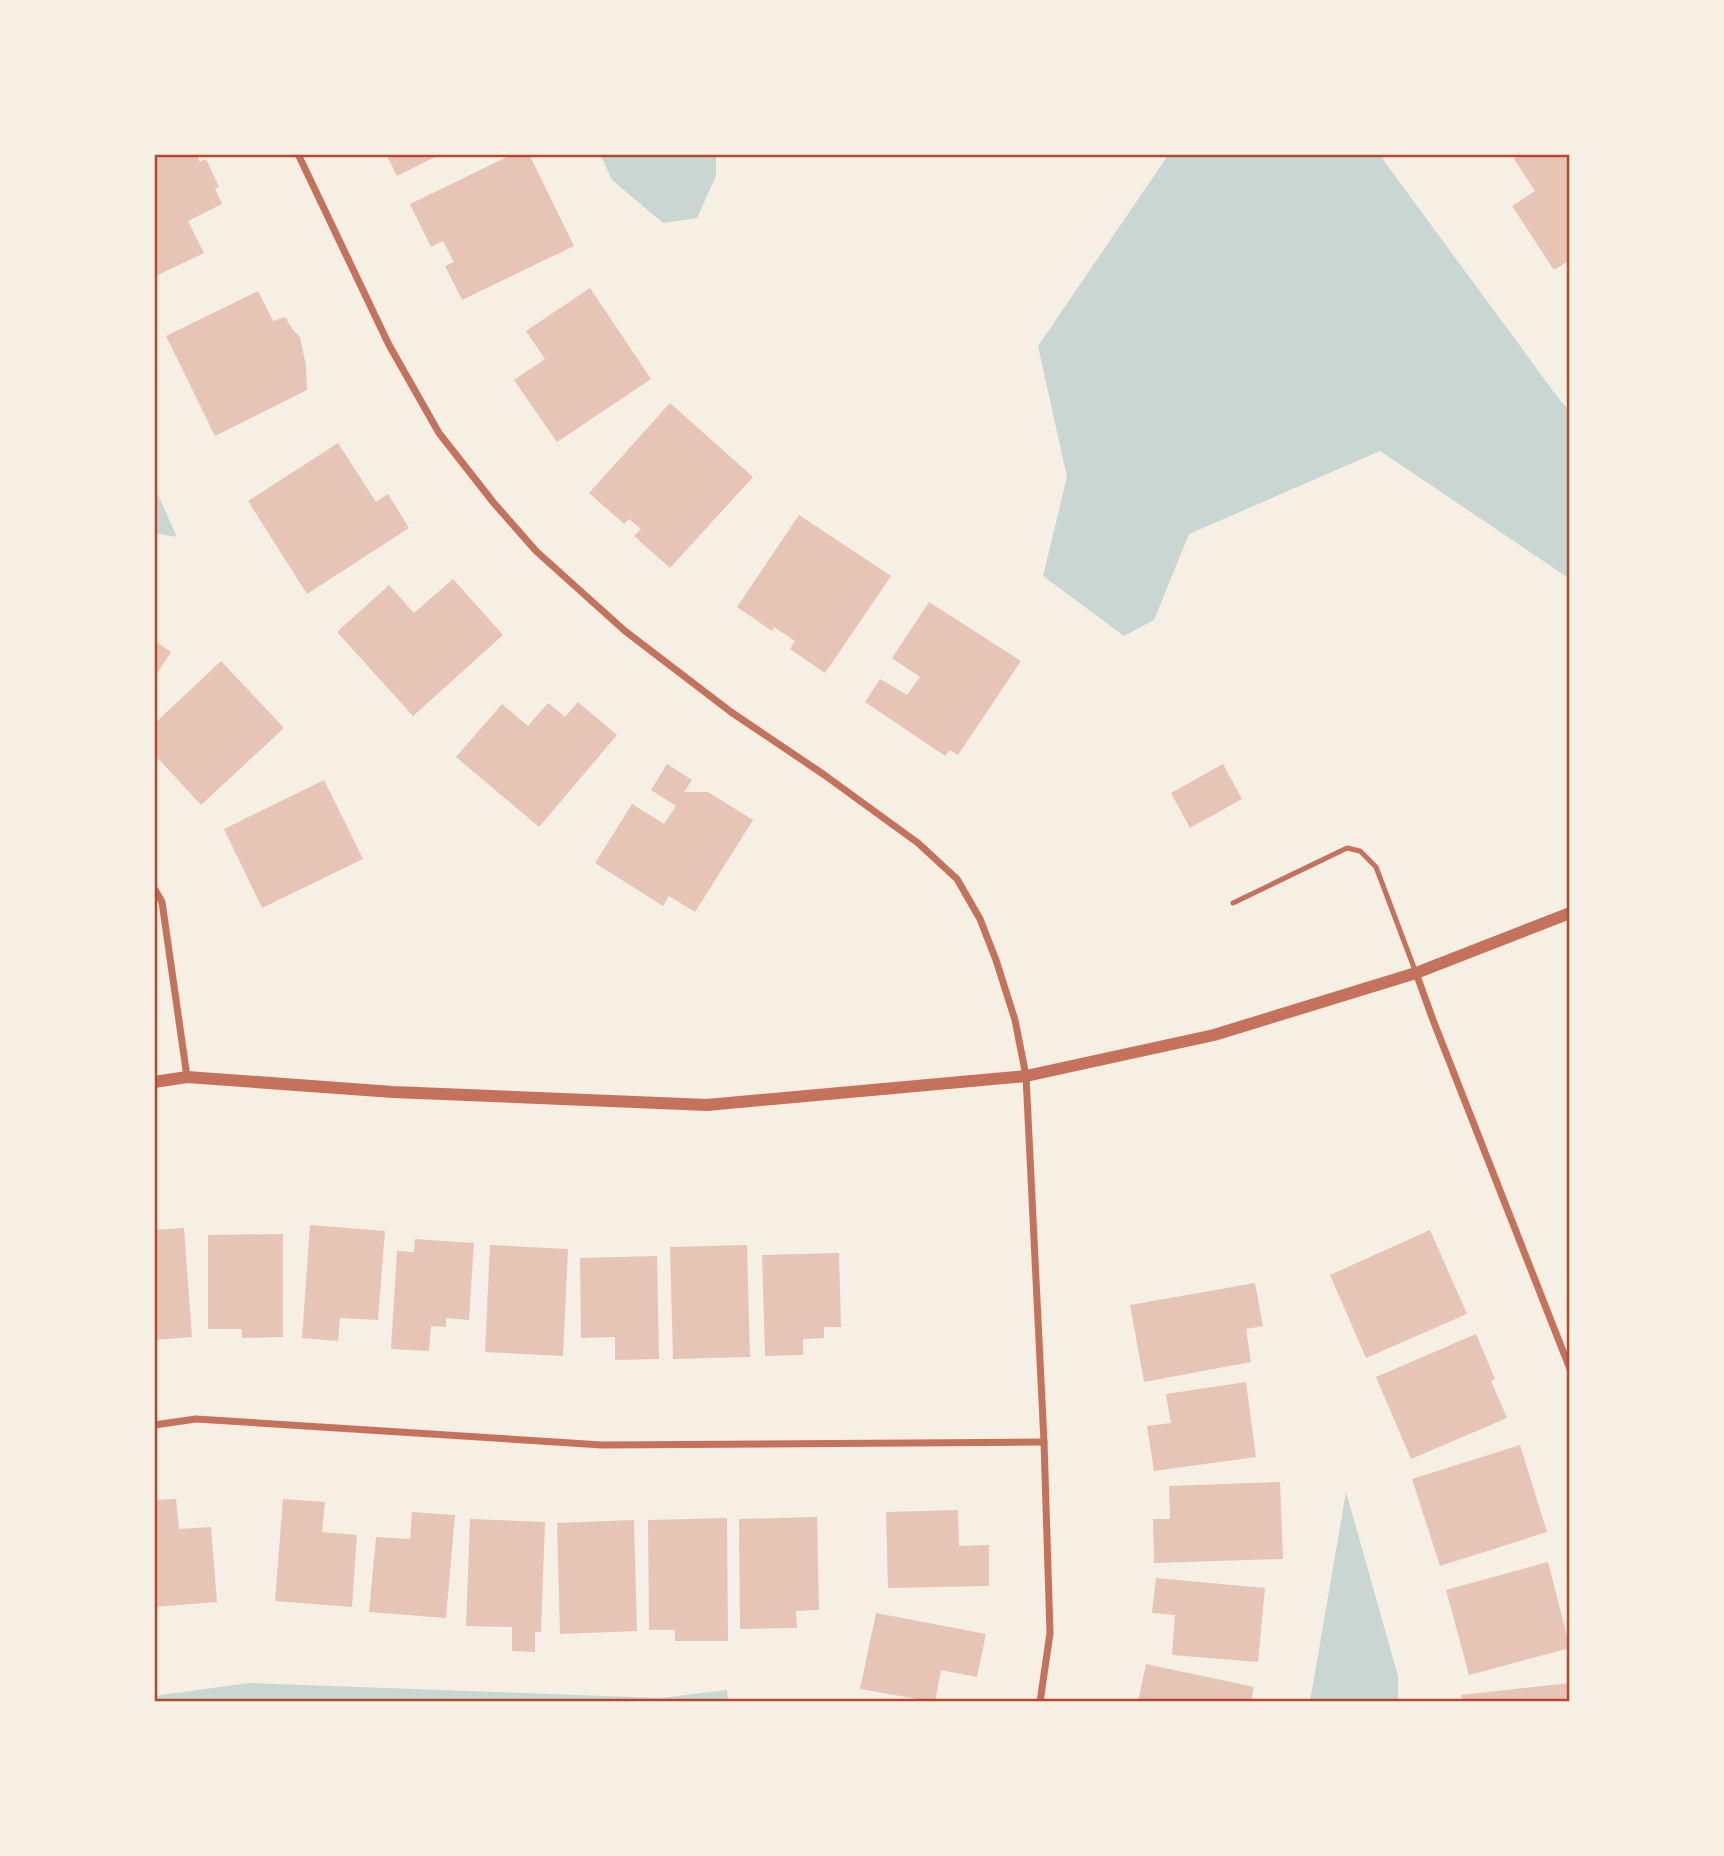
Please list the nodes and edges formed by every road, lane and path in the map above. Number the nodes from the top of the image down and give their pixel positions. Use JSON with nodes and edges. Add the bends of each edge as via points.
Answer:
{"nodes":[{"id":1,"x":298,"y":154,"type":"edge"},
{"id":2,"x":154,"y":888,"type":"edge"},
{"id":3,"x":1233,"y":903,"type":"dead end"},
{"id":4,"x":1570,"y":913,"type":"edge"},
{"id":5,"x":1416,"y":973,"type":"junction"},
{"id":6,"x":1026,"y":1076,"type":"junction"},
{"id":7,"x":187,"y":1077,"type":"junction"},
{"id":8,"x":154,"y":1082,"type":"edge"},
{"id":9,"x":1570,"y":1368,"type":"edge"},
{"id":10,"x":154,"y":1425,"type":"edge"},
{"id":11,"x":1044,"y":1442,"type":"junction"},
{"id":12,"x":1040,"y":1702,"type":"edge"}],
"edges":[{"from":1,"to":6,"type":"street","via":[[389,345],[439,433],[536,551],[625,631],[918,843],[957,879],[996,960]]},
{"from":2,"to":7,"type":"street","via":[[162,902]]},
{"from":3,"to":5,"type":"lane","via":[[1347,848],[1360,851],[1376,867]]},
{"from":4,"to":5,"type":"street"},
{"from":5,"to":6,"type":"street","via":[[1214,1035]]},
{"from":5,"to":9,"type":"street"},
{"from":6,"to":7,"type":"street","via":[[706,1105],[393,1092]]},
{"from":6,"to":11,"type":"street"},
{"from":7,"to":8,"type":"street"},
{"from":10,"to":11,"type":"street","via":[[196,1419],[602,1445]]},
{"from":11,"to":12,"type":"street","via":[[1050,1633]]}]}
